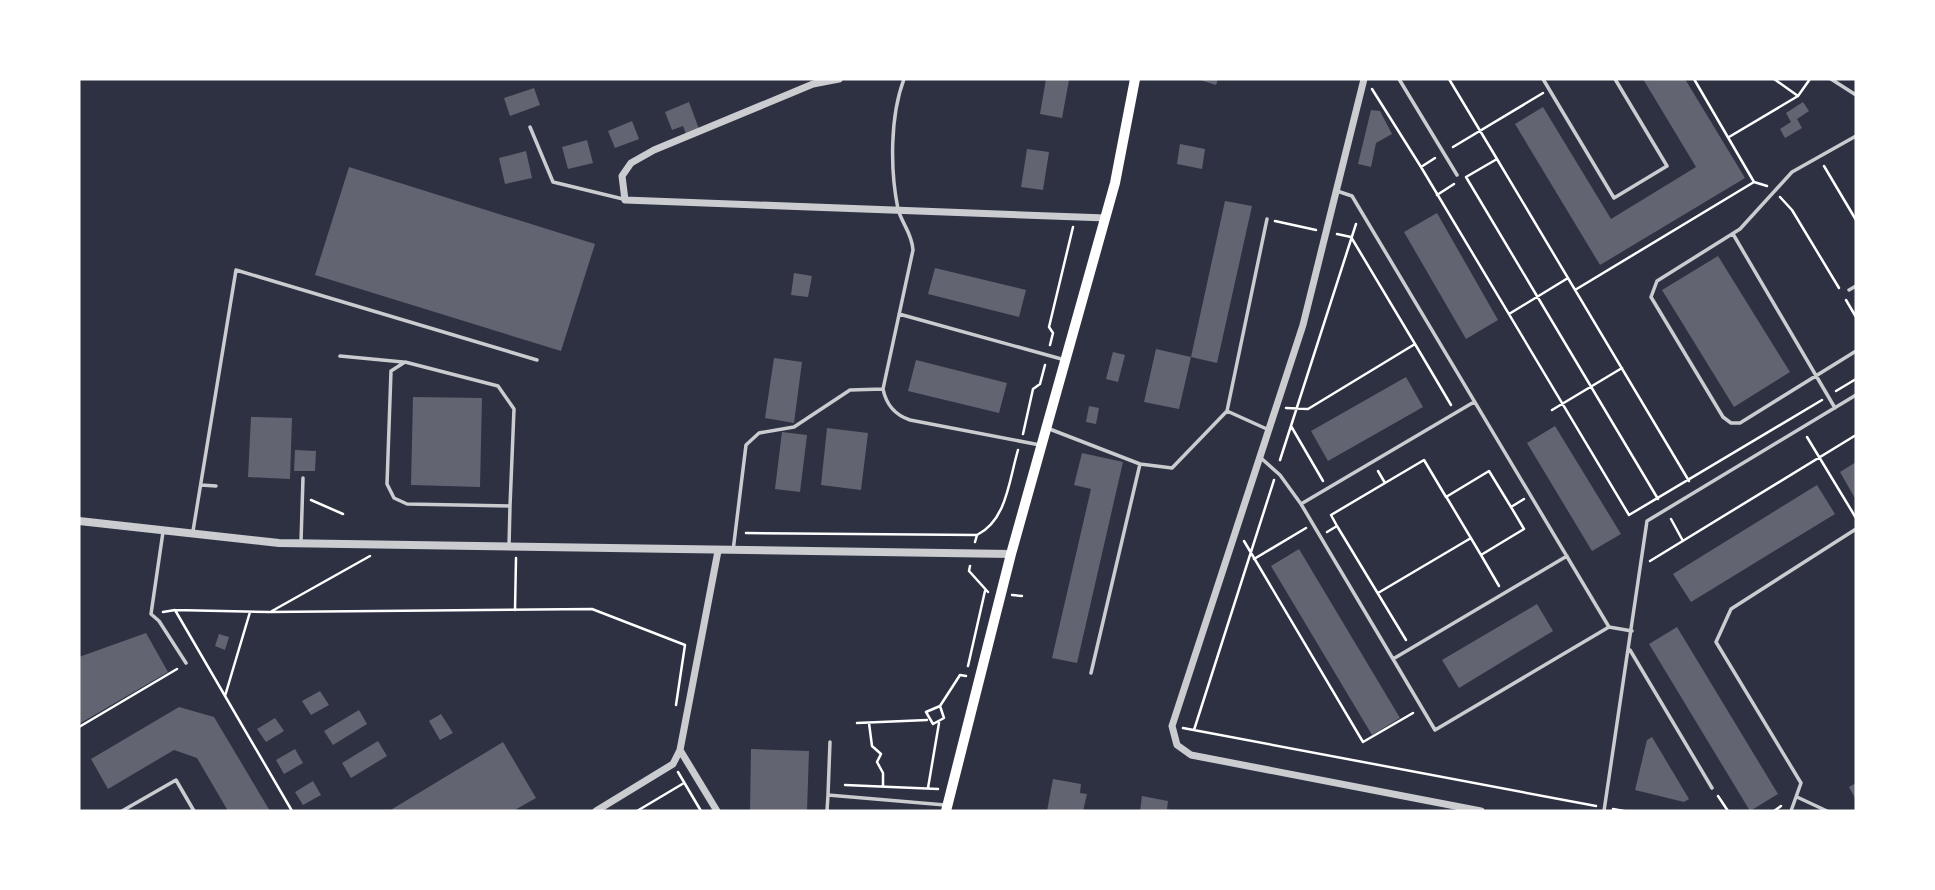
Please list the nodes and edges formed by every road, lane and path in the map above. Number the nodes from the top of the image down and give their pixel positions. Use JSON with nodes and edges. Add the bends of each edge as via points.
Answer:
{"nodes":[{"id":1,"x":839,"y":79,"type":"edge"},
{"id":2,"x":904,"y":79,"type":"edge"},
{"id":3,"x":1135,"y":79,"type":"edge"},
{"id":4,"x":1399,"y":79,"type":"edge"},
{"id":5,"x":1449,"y":79,"type":"edge"},
{"id":6,"x":1543,"y":79,"type":"edge"},
{"id":7,"x":1615,"y":79,"type":"edge"},
{"id":8,"x":1694,"y":79,"type":"edge"},
{"id":9,"x":1774,"y":79,"type":"edge"},
{"id":10,"x":1811,"y":79,"type":"edge"},
{"id":11,"x":1831,"y":79,"type":"edge"},
{"id":12,"x":1363,"y":82,"type":"edge"},
{"id":13,"x":1549,"y":89,"type":"junction"},
{"id":14,"x":1856,"y":95,"type":"edge"},
{"id":15,"x":1798,"y":96,"type":"junction"},
{"id":16,"x":530,"y":127,"type":"dead end"},
{"id":17,"x":1480,"y":131,"type":"junction"},
{"id":18,"x":1856,"y":136,"type":"edge"},
{"id":19,"x":1728,"y":138,"type":"junction"},
{"id":20,"x":1444,"y":153,"type":"junction"},
{"id":21,"x":1819,"y":157,"type":"junction"},
{"id":22,"x":1497,"y":159,"type":"junction"},
{"id":23,"x":1421,"y":167,"type":"junction"},
{"id":24,"x":1457,"y":175,"type":"dead end"},
{"id":25,"x":1466,"y":177,"type":"junction"},
{"id":26,"x":1754,"y":182,"type":"junction"},
{"id":27,"x":1337,"y":191,"type":"junction"},
{"id":28,"x":1775,"y":191,"type":"junction"},
{"id":29,"x":1437,"y":195,"type":"junction"},
{"id":30,"x":625,"y":200,"type":"junction"},
{"id":31,"x":898,"y":211,"type":"junction"},
{"id":32,"x":1854,"y":213,"type":"edge"},
{"id":33,"x":1106,"y":218,"type":"junction"},
{"id":34,"x":1267,"y":219,"type":"joint"},
{"id":35,"x":1856,"y":220,"type":"edge"},
{"id":36,"x":1073,"y":227,"type":"dead end"},
{"id":37,"x":1321,"y":231,"type":"dead end"},
{"id":38,"x":1733,"y":234,"type":"junction"},
{"id":39,"x":1351,"y":237,"type":"dead end"},
{"id":40,"x":1568,"y":278,"type":"junction"},
{"id":41,"x":1856,"y":286,"type":"edge"},
{"id":42,"x":1575,"y":290,"type":"junction"},
{"id":43,"x":1849,"y":290,"type":"dead end"},
{"id":44,"x":1538,"y":297,"type":"junction"},
{"id":45,"x":899,"y":314,"type":"junction"},
{"id":46,"x":1509,"y":314,"type":"junction"},
{"id":47,"x":1856,"y":317,"type":"edge"},
{"id":48,"x":1415,"y":344,"type":"junction"},
{"id":49,"x":1856,"y":351,"type":"edge"},
{"id":50,"x":1048,"y":355,"type":"junction"},
{"id":51,"x":340,"y":356,"type":"dead end"},
{"id":52,"x":537,"y":360,"type":"dead end"},
{"id":53,"x":1065,"y":360,"type":"junction"},
{"id":54,"x":405,"y":362,"type":"junction"},
{"id":55,"x":1622,"y":368,"type":"junction"},
{"id":56,"x":1816,"y":375,"type":"junction"},
{"id":57,"x":1856,"y":379,"type":"edge"},
{"id":58,"x":1591,"y":386,"type":"junction"},
{"id":59,"x":883,"y":389,"type":"junction"},
{"id":60,"x":1856,"y":395,"type":"edge"},
{"id":61,"x":1828,"y":396,"type":"junction"},
{"id":62,"x":1474,"y":401,"type":"junction"},
{"id":63,"x":1562,"y":404,"type":"junction"},
{"id":64,"x":1276,"y":406,"type":"junction"},
{"id":65,"x":1835,"y":408,"type":"junction"},
{"id":66,"x":1552,"y":410,"type":"dead end"},
{"id":67,"x":1227,"y":411,"type":"junction"},
{"id":68,"x":1456,"y":412,"type":"junction"},
{"id":69,"x":1794,"y":416,"type":"junction"},
{"id":70,"x":1291,"y":426,"type":"dead end"},
{"id":71,"x":1046,"y":428,"type":"junction"},
{"id":72,"x":1802,"y":429,"type":"junction"},
{"id":73,"x":1269,"y":430,"type":"junction"},
{"id":74,"x":1856,"y":435,"type":"edge"},
{"id":75,"x":1021,"y":441,"type":"junction"},
{"id":76,"x":1041,"y":445,"type":"junction"},
{"id":77,"x":1819,"y":457,"type":"junction"},
{"id":78,"x":1261,"y":458,"type":"junction"},
{"id":79,"x":1373,"y":462,"type":"junction"},
{"id":80,"x":1140,"y":464,"type":"junction"},
{"id":81,"x":303,"y":478,"type":"dead end"},
{"id":82,"x":1688,"y":479,"type":"junction"},
{"id":83,"x":1385,"y":483,"type":"junction"},
{"id":84,"x":201,"y":485,"type":"junction"},
{"id":85,"x":216,"y":486,"type":"dead end"},
{"id":86,"x":1328,"y":489,"type":"junction"},
{"id":87,"x":1696,"y":492,"type":"junction"},
{"id":88,"x":303,"y":496,"type":"junction"},
{"id":89,"x":1530,"y":496,"type":"junction"},
{"id":90,"x":1446,"y":497,"type":"junction"},
{"id":91,"x":1658,"y":498,"type":"junction"},
{"id":92,"x":1301,"y":504,"type":"junction"},
{"id":93,"x":510,"y":506,"type":"junction"},
{"id":94,"x":1511,"y":507,"type":"junction"},
{"id":95,"x":1665,"y":510,"type":"junction"},
{"id":96,"x":343,"y":514,"type":"dead end"},
{"id":97,"x":1856,"y":518,"type":"edge"},
{"id":98,"x":79,"y":521,"type":"edge"},
{"id":99,"x":1312,"y":524,"type":"junction"},
{"id":100,"x":1338,"y":526,"type":"junction"},
{"id":101,"x":163,"y":530,"type":"junction"},
{"id":102,"x":1237,"y":530,"type":"junction"},
{"id":103,"x":1856,"y":530,"type":"edge"},
{"id":104,"x":735,"y":533,"type":"junction"},
{"id":105,"x":193,"y":534,"type":"junction"},
{"id":106,"x":977,"y":535,"type":"junction"},
{"id":107,"x":1320,"y":536,"type":"junction"},
{"id":108,"x":1471,"y":538,"type":"junction"},
{"id":109,"x":1683,"y":541,"type":"junction"},
{"id":110,"x":301,"y":543,"type":"junction"},
{"id":111,"x":509,"y":547,"type":"junction"},
{"id":112,"x":718,"y":551,"type":"junction"},
{"id":113,"x":733,"y":551,"type":"junction"},
{"id":114,"x":376,"y":553,"type":"dead end"},
{"id":115,"x":973,"y":553,"type":"junction"},
{"id":116,"x":1011,"y":554,"type":"junction"},
{"id":117,"x":1481,"y":555,"type":"junction"},
{"id":118,"x":1567,"y":556,"type":"junction"},
{"id":119,"x":506,"y":558,"type":"dead end"},
{"id":120,"x":1254,"y":559,"type":"junction"},
{"id":121,"x":1640,"y":567,"type":"junction"},
{"id":122,"x":985,"y":591,"type":"junction"},
{"id":123,"x":1001,"y":593,"type":"junction"},
{"id":124,"x":1378,"y":593,"type":"junction"},
{"id":125,"x":1504,"y":594,"type":"junction"},
{"id":126,"x":1022,"y":596,"type":"dead end"},
{"id":127,"x":175,"y":610,"type":"junction"},
{"id":128,"x":515,"y":610,"type":"junction"},
{"id":129,"x":251,"y":612,"type":"junction"},
{"id":130,"x":269,"y":612,"type":"junction"},
{"id":131,"x":151,"y":614,"type":"junction"},
{"id":132,"x":1609,"y":627,"type":"junction"},
{"id":133,"x":1632,"y":631,"type":"junction"},
{"id":134,"x":1411,"y":649,"type":"junction"},
{"id":135,"x":1629,"y":649,"type":"junction"},
{"id":136,"x":1393,"y":659,"type":"junction"},
{"id":137,"x":186,"y":663,"type":"dead end"},
{"id":138,"x":177,"y":669,"type":"dead end"},
{"id":139,"x":1091,"y":673,"type":"dead end"},
{"id":140,"x":225,"y":696,"type":"junction"},
{"id":141,"x":940,"y":706,"type":"junction"},
{"id":142,"x":1422,"y":707,"type":"junction"},
{"id":143,"x":674,"y":714,"type":"dead end"},
{"id":144,"x":929,"y":720,"type":"junction"},
{"id":145,"x":857,"y":723,"type":"dead end"},
{"id":146,"x":869,"y":723,"type":"junction"},
{"id":147,"x":939,"y":723,"type":"junction"},
{"id":148,"x":1172,"y":726,"type":"junction"},
{"id":149,"x":79,"y":727,"type":"edge"},
{"id":150,"x":830,"y":742,"type":"dead end"},
{"id":151,"x":680,"y":750,"type":"junction"},
{"id":152,"x":673,"y":764,"type":"junction"},
{"id":153,"x":684,"y":783,"type":"junction"},
{"id":154,"x":845,"y":785,"type":"dead end"},
{"id":155,"x":883,"y":786,"type":"junction"},
{"id":156,"x":928,"y":788,"type":"junction"},
{"id":157,"x":1712,"y":788,"type":"joint"},
{"id":158,"x":938,"y":789,"type":"dead end"},
{"id":159,"x":828,"y":795,"type":"junction"},
{"id":160,"x":1796,"y":797,"type":"junction"},
{"id":161,"x":947,"y":808,"type":"edge"},
{"id":162,"x":1604,"y":809,"type":"edge"},
{"id":163,"x":122,"y":811,"type":"edge"},
{"id":164,"x":194,"y":811,"type":"edge"},
{"id":165,"x":292,"y":811,"type":"edge"},
{"id":166,"x":596,"y":811,"type":"edge"},
{"id":167,"x":637,"y":811,"type":"edge"},
{"id":168,"x":701,"y":811,"type":"edge"},
{"id":169,"x":717,"y":811,"type":"edge"},
{"id":170,"x":827,"y":811,"type":"edge"},
{"id":171,"x":1480,"y":811,"type":"edge"},
{"id":172,"x":1624,"y":811,"type":"edge"},
{"id":173,"x":1728,"y":811,"type":"edge"},
{"id":174,"x":1791,"y":811,"type":"edge"},
{"id":175,"x":1827,"y":811,"type":"edge"}],
"edges":[{"from":1,"to":30,"type":"street","via":[[813,84],[631,163],[622,176]]},
{"from":2,"to":31,"type":"lane","via":[[892,133]]},
{"from":3,"to":33,"type":"main road"},
{"from":4,"to":20,"type":"lane"},
{"from":5,"to":17,"type":"path"},
{"from":6,"to":13,"type":"lane"},
{"from":7,"to":13,"type":"lane","via":[[1667,166],[1614,198]]},
{"from":8,"to":19,"type":"path"},
{"from":9,"to":15,"type":"path"},
{"from":10,"to":15,"type":"path"},
{"from":11,"to":14,"type":"lane"},
{"from":12,"to":23,"type":"path","via":[[1376,90]]},
{"from":12,"to":27,"type":"street"},
{"from":13,"to":17,"type":"path"},
{"from":15,"to":19,"type":"path"},
{"from":16,"to":30,"type":"lane","via":[[553,182]]},
{"from":17,"to":20,"type":"path"},
{"from":17,"to":22,"type":"path"},
{"from":18,"to":21,"type":"lane"},
{"from":19,"to":26,"type":"path"},
{"from":20,"to":23,"type":"path"},
{"from":20,"to":24,"type":"lane"},
{"from":21,"to":28,"type":"lane","via":[[1792,172]]},
{"from":21,"to":32,"type":"path"},
{"from":22,"to":25,"type":"path"},
{"from":22,"to":40,"type":"path"},
{"from":23,"to":29,"type":"path"},
{"from":25,"to":29,"type":"path"},
{"from":25,"to":44,"type":"path"},
{"from":26,"to":28,"type":"path"},
{"from":26,"to":42,"type":"path"},
{"from":27,"to":62,"type":"lane","via":[[1352,196]]},
{"from":27,"to":64,"type":"street","via":[[1303,326]]},
{"from":28,"to":38,"type":"lane"},
{"from":28,"to":47,"type":"path","via":[[1792,210]]},
{"from":29,"to":46,"type":"path"},
{"from":30,"to":31,"type":"street"},
{"from":31,"to":33,"type":"street"},
{"from":31,"to":45,"type":"lane","via":[[912,236],[913,250]]},
{"from":32,"to":35,"type":"path"},
{"from":33,"to":53,"type":"main road"},
{"from":34,"to":37,"type":"path"},
{"from":34,"to":67,"type":"lane"},
{"from":36,"to":50,"type":"path","via":[[1049,327],[1054,333]]},
{"from":38,"to":56,"type":"lane"},
{"from":38,"to":56,"type":"lane","via":[[1657,281],[1651,298],[1723,417],[1731,423],[1740,423]]},
{"from":39,"to":48,"type":"path"},
{"from":40,"to":42,"type":"path"},
{"from":40,"to":44,"type":"path"},
{"from":41,"to":43,"type":"lane"},
{"from":42,"to":55,"type":"path"},
{"from":44,"to":46,"type":"path"},
{"from":44,"to":58,"type":"path"},
{"from":45,"to":50,"type":"lane"},
{"from":45,"to":59,"type":"lane"},
{"from":46,"to":63,"type":"path"},
{"from":48,"to":64,"type":"path","via":[[1308,409]]},
{"from":48,"to":68,"type":"path"},
{"from":49,"to":56,"type":"lane"},
{"from":50,"to":53,"type":"lane"},
{"from":50,"to":75,"type":"path","via":[[1040,384],[1033,389]]},
{"from":51,"to":54,"type":"lane"},
{"from":52,"to":84,"type":"lane","via":[[236,270]]},
{"from":53,"to":71,"type":"main road"},
{"from":54,"to":93,"type":"lane","via":[[498,386],[514,409]]},
{"from":54,"to":93,"type":"lane","via":[[391,371],[387,484],[394,498],[407,504]]},
{"from":55,"to":58,"type":"path"},
{"from":55,"to":82,"type":"path"},
{"from":56,"to":61,"type":"lane"},
{"from":57,"to":61,"type":"path"},
{"from":58,"to":63,"type":"path"},
{"from":58,"to":91,"type":"path"},
{"from":59,"to":75,"type":"lane","via":[[889,405],[903,418]]},
{"from":59,"to":104,"type":"lane","via":[[850,390],[794,427],[751,438],[746,445]]},
{"from":60,"to":65,"type":"lane"},
{"from":61,"to":65,"type":"lane"},
{"from":61,"to":69,"type":"path"},
{"from":62,"to":68,"type":"lane"},
{"from":62,"to":89,"type":"lane"},
{"from":63,"to":66,"type":"path"},
{"from":63,"to":91,"type":"path","via":[[1629,515]]},
{"from":64,"to":73,"type":"street"},
{"from":65,"to":72,"type":"lane"},
{"from":67,"to":73,"type":"lane"},
{"from":67,"to":80,"type":"lane","via":[[1172,468]]},
{"from":68,"to":79,"type":"lane"},
{"from":69,"to":72,"type":"path"},
{"from":69,"to":82,"type":"path"},
{"from":70,"to":86,"type":"path"},
{"from":71,"to":76,"type":"main road"},
{"from":71,"to":80,"type":"lane"},
{"from":72,"to":77,"type":"path"},
{"from":72,"to":87,"type":"lane"},
{"from":73,"to":78,"type":"street"},
{"from":74,"to":77,"type":"path"},
{"from":75,"to":76,"type":"lane"},
{"from":75,"to":106,"type":"path","via":[[1000,513],[991,527]]},
{"from":76,"to":116,"type":"main road"},
{"from":77,"to":97,"type":"path"},
{"from":77,"to":109,"type":"path"},
{"from":78,"to":92,"type":"lane"},
{"from":78,"to":102,"type":"street"},
{"from":79,"to":83,"type":"path"},
{"from":79,"to":86,"type":"lane"},
{"from":80,"to":139,"type":"lane"},
{"from":81,"to":88,"type":"lane"},
{"from":82,"to":87,"type":"path"},
{"from":82,"to":91,"type":"path"},
{"from":83,"to":90,"type":"path","via":[[1424,460]]},
{"from":83,"to":100,"type":"path","via":[[1331,515]]},
{"from":84,"to":85,"type":"lane"},
{"from":84,"to":105,"type":"lane"},
{"from":86,"to":92,"type":"lane"},
{"from":87,"to":95,"type":"lane"},
{"from":88,"to":96,"type":"path"},
{"from":88,"to":110,"type":"lane"},
{"from":89,"to":94,"type":"path"},
{"from":89,"to":118,"type":"lane"},
{"from":90,"to":94,"type":"path","via":[[1489,471]]},
{"from":90,"to":108,"type":"path"},
{"from":91,"to":95,"type":"path"},
{"from":92,"to":99,"type":"lane"},
{"from":93,"to":111,"type":"lane"},
{"from":94,"to":117,"type":"path","via":[[1524,529]]},
{"from":95,"to":109,"type":"path"},
{"from":95,"to":121,"type":"lane","via":[[1647,521]]},
{"from":98,"to":101,"type":"street"},
{"from":99,"to":107,"type":"lane"},
{"from":99,"to":120,"type":"path"},
{"from":100,"to":107,"type":"path"},
{"from":100,"to":124,"type":"path"},
{"from":101,"to":105,"type":"street"},
{"from":101,"to":131,"type":"lane"},
{"from":102,"to":120,"type":"path"},
{"from":102,"to":148,"type":"street"},
{"from":103,"to":160,"type":"lane","via":[[1731,609],[1716,642],[1801,783]]},
{"from":104,"to":106,"type":"path"},
{"from":104,"to":113,"type":"lane"},
{"from":105,"to":110,"type":"street"},
{"from":106,"to":115,"type":"path"},
{"from":107,"to":136,"type":"lane"},
{"from":108,"to":117,"type":"path"},
{"from":108,"to":124,"type":"path"},
{"from":109,"to":121,"type":"path"},
{"from":110,"to":111,"type":"street"},
{"from":111,"to":112,"type":"street"},
{"from":112,"to":113,"type":"street"},
{"from":112,"to":151,"type":"street"},
{"from":113,"to":115,"type":"street"},
{"from":114,"to":130,"type":"path"},
{"from":115,"to":116,"type":"street"},
{"from":115,"to":122,"type":"path","via":[[969,571]]},
{"from":116,"to":123,"type":"main road"},
{"from":117,"to":125,"type":"path"},
{"from":118,"to":125,"type":"lane"},
{"from":118,"to":132,"type":"lane"},
{"from":119,"to":128,"type":"path","via":[[518,558]]},
{"from":120,"to":142,"type":"path","via":[[1363,742]]},
{"from":121,"to":133,"type":"lane"},
{"from":122,"to":123,"type":"path"},
{"from":122,"to":141,"type":"path","via":[[966,677],[960,675]]},
{"from":123,"to":126,"type":"path"},
{"from":123,"to":161,"type":"main road"},
{"from":124,"to":134,"type":"path"},
{"from":125,"to":134,"type":"lane"},
{"from":127,"to":129,"type":"path"},
{"from":127,"to":131,"type":"path"},
{"from":127,"to":140,"type":"path"},
{"from":128,"to":130,"type":"path"},
{"from":128,"to":143,"type":"path","via":[[592,609],[685,645]]},
{"from":129,"to":130,"type":"path"},
{"from":129,"to":140,"type":"path"},
{"from":131,"to":137,"type":"lane"},
{"from":132,"to":133,"type":"lane"},
{"from":132,"to":142,"type":"lane","via":[[1435,730]]},
{"from":133,"to":135,"type":"lane"},
{"from":134,"to":136,"type":"lane"},
{"from":135,"to":157,"type":"lane"},
{"from":135,"to":162,"type":"lane"},
{"from":136,"to":142,"type":"lane"},
{"from":138,"to":149,"type":"path"},
{"from":140,"to":165,"type":"path"},
{"from":141,"to":144,"type":"path","via":[[926,712]]},
{"from":141,"to":147,"type":"path","via":[[945,714]]},
{"from":144,"to":146,"type":"path"},
{"from":144,"to":147,"type":"path"},
{"from":145,"to":146,"type":"path"},
{"from":146,"to":155,"type":"path","via":[[872,746],[881,754],[877,762]]},
{"from":147,"to":156,"type":"path"},
{"from":148,"to":162,"type":"path"},
{"from":148,"to":171,"type":"street","via":[[1177,745],[1191,755]]},
{"from":150,"to":159,"type":"lane"},
{"from":151,"to":152,"type":"street"},
{"from":151,"to":169,"type":"street"},
{"from":152,"to":153,"type":"path"},
{"from":152,"to":166,"type":"street"},
{"from":153,"to":167,"type":"path"},
{"from":153,"to":168,"type":"path"},
{"from":154,"to":155,"type":"path"},
{"from":155,"to":156,"type":"path"},
{"from":156,"to":158,"type":"path"},
{"from":157,"to":173,"type":"path"},
{"from":159,"to":161,"type":"lane"},
{"from":159,"to":170,"type":"lane"},
{"from":160,"to":174,"type":"lane"},
{"from":160,"to":175,"type":"lane"},
{"from":162,"to":172,"type":"path"},
{"from":163,"to":164,"type":"lane","via":[[176,780]]}]}
